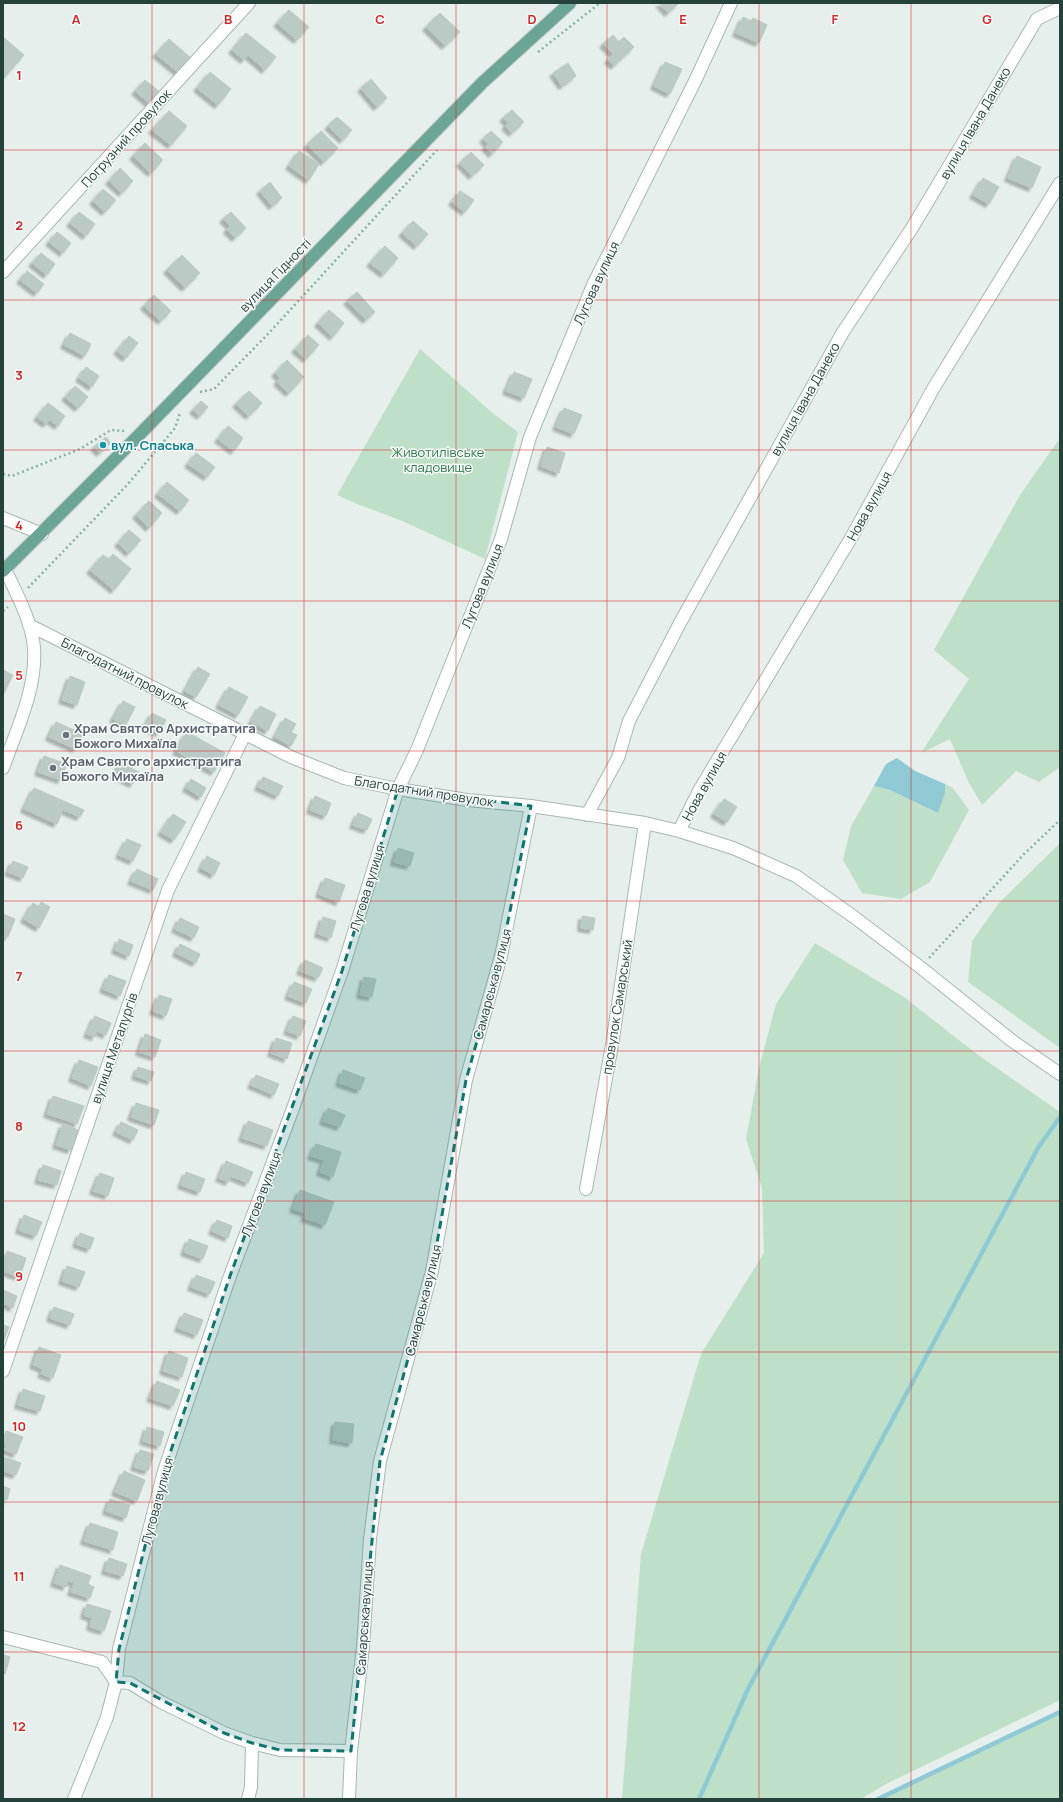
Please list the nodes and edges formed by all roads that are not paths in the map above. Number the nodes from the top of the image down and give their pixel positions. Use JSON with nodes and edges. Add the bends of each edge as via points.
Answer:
{"nodes":[{"id":1,"x":249,"y":3,"type":"edge"},
{"id":2,"x":570,"y":3,"type":"edge"},
{"id":3,"x":731,"y":3,"type":"edge"},
{"id":4,"x":1060,"y":8,"type":"edge"},
{"id":5,"x":1060,"y":183,"type":"edge"},
{"id":6,"x":3,"y":272,"type":"edge"},
{"id":7,"x":3,"y":518,"type":"edge"},
{"id":8,"x":42,"y":534,"type":"junction"},
{"id":9,"x":4,"y":570,"type":"edge"},
{"id":10,"x":29,"y":625,"type":"junction"},
{"id":11,"x":245,"y":734,"type":"junction"},
{"id":12,"x":3,"y":768,"type":"edge"},
{"id":13,"x":398,"y":789,"type":"junction"},
{"id":14,"x":531,"y":806,"type":"junction"},
{"id":15,"x":587,"y":815,"type":"junction"},
{"id":16,"x":645,"y":823,"type":"junction"},
{"id":17,"x":679,"y":831,"type":"junction"},
{"id":18,"x":1060,"y":1074,"type":"edge"},
{"id":19,"x":586,"y":1189,"type":"dead end"},
{"id":20,"x":3,"y":1371,"type":"edge"},
{"id":21,"x":3,"y":1637,"type":"edge"},
{"id":22,"x":116,"y":1682,"type":"junction"},
{"id":23,"x":252,"y":1743,"type":"junction"},
{"id":24,"x":351,"y":1751,"type":"junction"},
{"id":25,"x":74,"y":1799,"type":"edge"},
{"id":26,"x":248,"y":1799,"type":"edge"},
{"id":27,"x":349,"y":1799,"type":"edge"}],
"edges":[{"from":1,"to":6,"type":"street","name":"Погрузний провулок"},
{"from":2,"to":8,"type":"main road","name":"вулиця Гідності","via":[[482,83]]},
{"from":3,"to":13,"type":"street","name":"Лугова вулиця","via":[[593,285],[530,437],[501,539],[417,750]]},
{"from":4,"to":15,"type":"street","name":"вулиця Івана Данеко","via":[[1037,19],[912,228],[843,332],[682,621],[629,721],[618,758]]},
{"from":5,"to":17,"type":"street","name":"Нова вулиця","via":[[933,389],[852,538],[700,789]]},
{"from":7,"to":8,"type":"street"},
{"from":8,"to":9,"type":"main road","name":"вулиця Гідності"},
{"from":9,"to":10,"type":"street"},
{"from":10,"to":11,"type":"street","name":"Благодатний провулок"},
{"from":10,"to":12,"type":"street","via":[[34,647],[31,687]]},
{"from":11,"to":13,"type":"street","name":"Благодатний провулок","via":[[291,757],[344,778]]},
{"from":11,"to":20,"type":"street","name":"вулиця Металургів","via":[[168,890]]},
{"from":13,"to":14,"type":"street","name":"Благодатний провулок","via":[[467,800]]},
{"from":13,"to":22,"type":"street","name":"Лугова вулиця","via":[[342,971],[230,1276],[164,1471],[119,1649]]},
{"from":14,"to":15,"type":"street","name":"Благодатний провулок"},
{"from":14,"to":24,"type":"street","name":"Самарська вулиця","via":[[501,956],[466,1080],[432,1271],[380,1462],[370,1539],[363,1647]]},
{"from":15,"to":16,"type":"street","name":"Благодатний провулок"},
{"from":16,"to":17,"type":"street","name":"Благодатний провулок"},
{"from":16,"to":19,"type":"street","name":"провулок Самарський","via":[[612,1045]]},
{"from":17,"to":18,"type":"street","name":"Благодатний провулок","via":[[733,848],[796,876],[920,967],[1010,1040]]},
{"from":21,"to":22,"type":"street","via":[[102,1662]]},
{"from":22,"to":23,"type":"street","via":[[130,1683],[161,1702],[224,1733]]},
{"from":22,"to":25,"type":"street","name":"Лугова вулиця","via":[[107,1717]]},
{"from":23,"to":24,"type":"street","via":[[280,1750]]},
{"from":23,"to":26,"type":"street","via":[[251,1787]]},
{"from":24,"to":27,"type":"street","name":"Самарська вулиця"}]}
